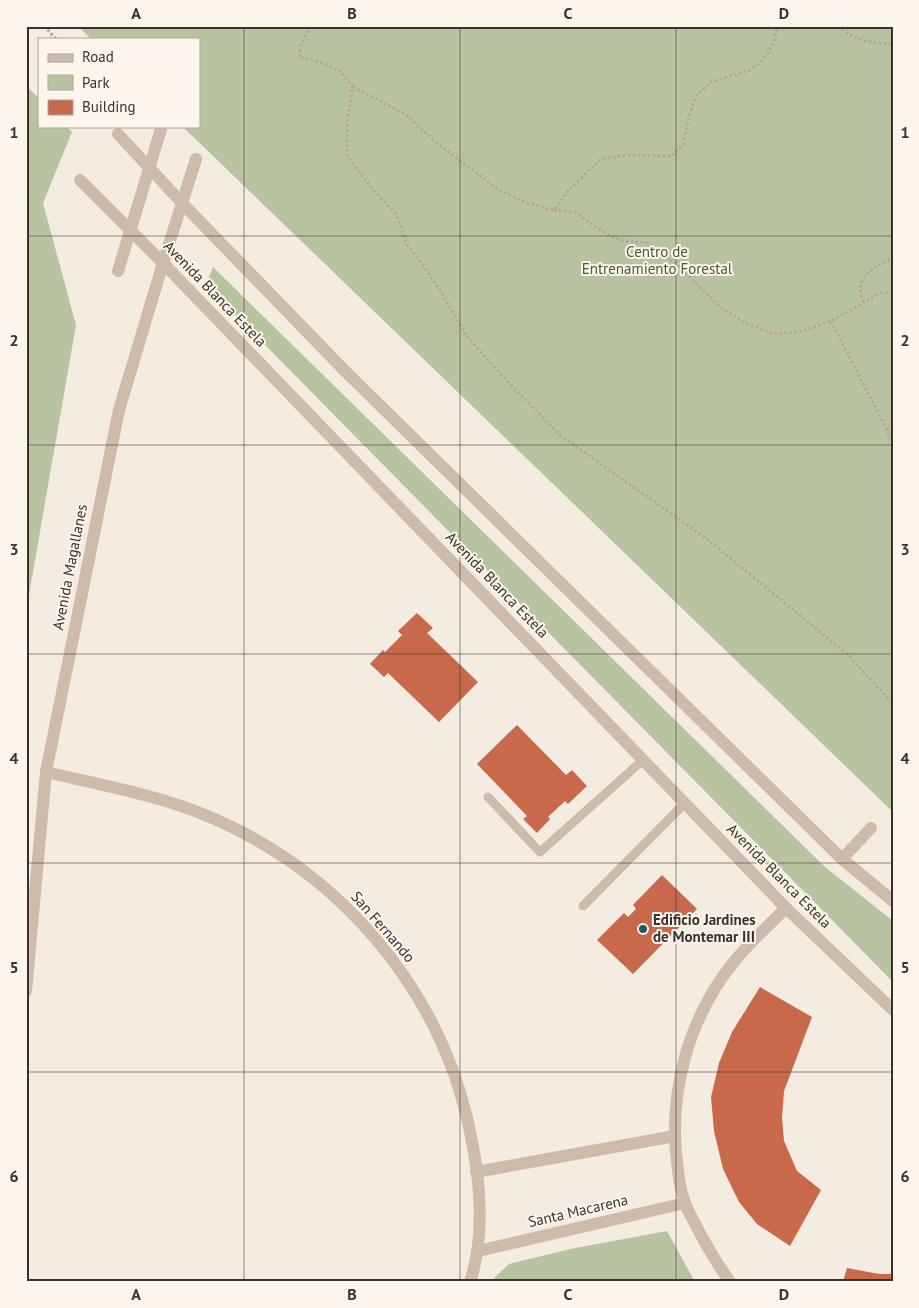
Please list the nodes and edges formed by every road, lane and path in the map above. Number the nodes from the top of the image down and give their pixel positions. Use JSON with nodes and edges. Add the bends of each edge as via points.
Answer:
{"nodes":[{"id":1,"x":44,"y":26,"type":"edge"},
{"id":2,"x":310,"y":26,"type":"edge"},
{"id":3,"x":777,"y":26,"type":"edge"},
{"id":4,"x":838,"y":26,"type":"edge"},
{"id":5,"x":55,"y":38,"type":"edge"},
{"id":6,"x":893,"y":44,"type":"edge"},
{"id":7,"x":353,"y":87,"type":"junction"},
{"id":8,"x":161,"y":128,"type":"edge"},
{"id":9,"x":118,"y":134,"type":"dead end"},
{"id":10,"x":196,"y":159,"type":"dead end"},
{"id":11,"x":149,"y":168,"type":"junction"},
{"id":12,"x":80,"y":180,"type":"dead end"},
{"id":13,"x":182,"y":203,"type":"junction"},
{"id":14,"x":554,"y":210,"type":"junction"},
{"id":15,"x":130,"y":230,"type":"junction"},
{"id":16,"x":892,"y":259,"type":"edge"},
{"id":17,"x":163,"y":263,"type":"junction"},
{"id":18,"x":118,"y":270,"type":"dead end"},
{"id":19,"x":893,"y":284,"type":"edge"},
{"id":20,"x":892,"y":291,"type":"edge"},
{"id":21,"x":864,"y":302,"type":"junction"},
{"id":22,"x":831,"y":321,"type":"junction"},
{"id":23,"x":893,"y":423,"type":"edge"},
{"id":24,"x":888,"y":430,"type":"junction"},
{"id":25,"x":893,"y":446,"type":"edge"},
{"id":26,"x":893,"y":704,"type":"edge"},
{"id":27,"x":643,"y":760,"type":"junction"},
{"id":28,"x":46,"y":772,"type":"junction"},
{"id":29,"x":488,"y":797,"type":"dead end"},
{"id":30,"x":685,"y":803,"type":"junction"},
{"id":31,"x":871,"y":828,"type":"dead end"},
{"id":32,"x":842,"y":859,"type":"junction"},
{"id":33,"x":893,"y":901,"type":"edge"},
{"id":34,"x":583,"y":906,"type":"dead end"},
{"id":35,"x":786,"y":908,"type":"junction"},
{"id":36,"x":26,"y":992,"type":"edge"},
{"id":37,"x":893,"y":1010,"type":"edge"},
{"id":38,"x":675,"y":1136,"type":"junction"},
{"id":39,"x":476,"y":1172,"type":"junction"},
{"id":40,"x":685,"y":1203,"type":"junction"},
{"id":41,"x":478,"y":1251,"type":"junction"},
{"id":42,"x":470,"y":1282,"type":"edge"},
{"id":43,"x":730,"y":1282,"type":"edge"}],
"edges":[{"from":1,"to":5,"type":"path"},
{"from":2,"to":7,"type":"path","via":[[299,57],[340,71]]},
{"from":3,"to":14,"type":"path","via":[[775,39],[760,63],[750,70],[711,82],[696,96],[683,144],[672,156],[600,159]]},
{"from":4,"to":6,"type":"path","via":[[865,41]]},
{"from":7,"to":14,"type":"path","via":[[405,114],[499,190],[527,203]]},
{"from":7,"to":26,"type":"path","via":[[347,124],[347,155],[396,214],[407,244],[466,335],[498,372],[560,435],[707,539],[848,655]]},
{"from":8,"to":11,"type":"street"},
{"from":9,"to":11,"type":"street"},
{"from":10,"to":13,"type":"street","name":"Avenida Magallanes"},
{"from":11,"to":13,"type":"street"},
{"from":11,"to":15,"type":"street"},
{"from":12,"to":15,"type":"street","name":"Avenida Blanca Estela"},
{"from":13,"to":17,"type":"street","name":"Avenida Magallanes"},
{"from":13,"to":32,"type":"street","via":[[344,370]]},
{"from":14,"to":22,"type":"path","via":[[574,212],[623,241],[648,244],[678,265],[720,307],[745,323],[774,334],[800,332]]},
{"from":15,"to":17,"type":"street","name":"Avenida Blanca Estela"},
{"from":15,"to":18,"type":"street"},
{"from":16,"to":21,"type":"path","via":[[870,270],[863,278],[861,295]]},
{"from":17,"to":27,"type":"street","name":"Avenida Blanca Estela"},
{"from":17,"to":28,"type":"street","name":"Avenida Magallanes","via":[[119,410]]},
{"from":19,"to":20,"type":"path"},
{"from":20,"to":21,"type":"path"},
{"from":21,"to":22,"type":"path"},
{"from":22,"to":24,"type":"path"},
{"from":23,"to":24,"type":"path"},
{"from":24,"to":25,"type":"path"},
{"from":27,"to":29,"type":"lane","via":[[540,852]]},
{"from":27,"to":30,"type":"street","name":"Avenida Blanca Estela"},
{"from":28,"to":36,"type":"street","name":"Avenida Magallanes"},
{"from":28,"to":39,"type":"street","name":"San Fernando","via":[[175,804],[243,832],[305,871],[360,920],[405,977],[443,1046],[463,1104]]},
{"from":30,"to":34,"type":"lane"},
{"from":30,"to":35,"type":"street","name":"Avenida Blanca Estela"},
{"from":31,"to":32,"type":"street"},
{"from":32,"to":33,"type":"street"},
{"from":35,"to":37,"type":"street","name":"Avenida Blanca Estela"},
{"from":35,"to":38,"type":"street","via":[[733,963],[704,1009],[692,1034],[678,1084]]},
{"from":38,"to":39,"type":"street"},
{"from":38,"to":40,"type":"street"},
{"from":39,"to":41,"type":"street","name":"San Fernando"},
{"from":40,"to":41,"type":"street","name":"Santa Macarena"},
{"from":40,"to":43,"type":"street"},
{"from":41,"to":42,"type":"street","name":"San Fernando"}]}
